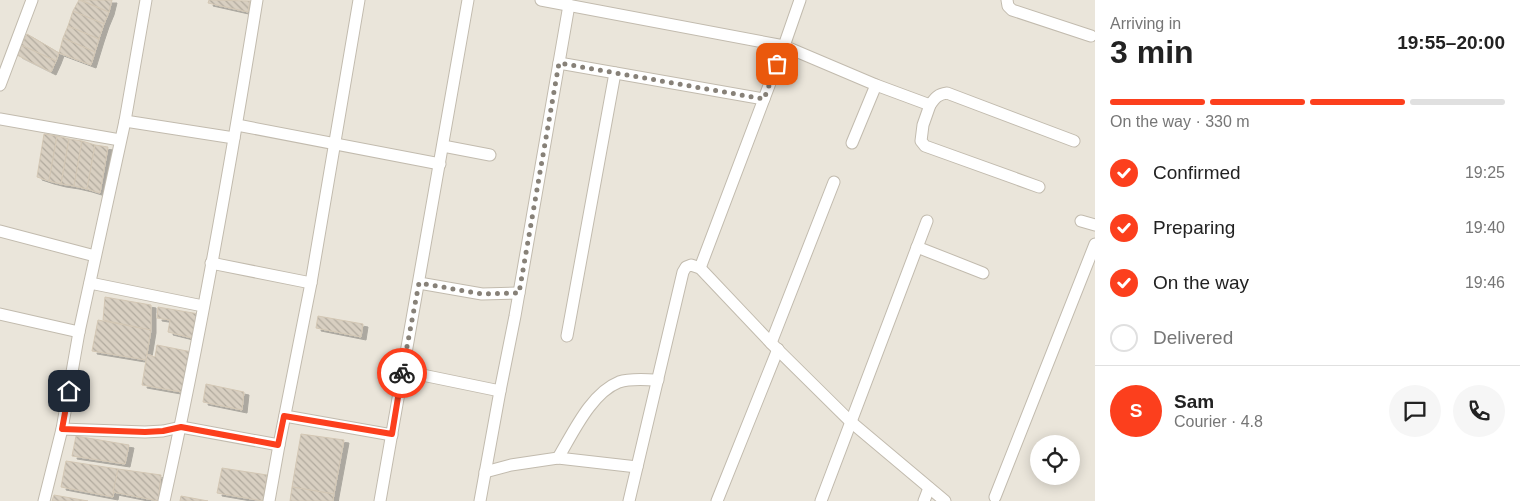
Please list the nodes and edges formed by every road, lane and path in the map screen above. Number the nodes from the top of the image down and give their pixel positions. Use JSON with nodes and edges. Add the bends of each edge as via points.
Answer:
{"nodes":[{"id":1,"x":32,"y":0,"type":"edge"},
{"id":2,"x":146,"y":0,"type":"edge"},
{"id":3,"x":258,"y":0,"type":"edge"},
{"id":4,"x":359,"y":0,"type":"edge"},
{"id":5,"x":468,"y":0,"type":"edge"},
{"id":6,"x":541,"y":0,"type":"edge"},
{"id":7,"x":800,"y":0,"type":"edge"},
{"id":8,"x":1007,"y":0,"type":"edge"},
{"id":9,"x":569,"y":5,"type":"junction"},
{"id":10,"x":1091,"y":36,"type":"dead end"},
{"id":11,"x":784,"y":46,"type":"junction"},
{"id":12,"x":559,"y":63,"type":"junction"},
{"id":13,"x":615,"y":73,"type":"junction"},
{"id":14,"x":0,"y":85,"type":"edge"},
{"id":15,"x":876,"y":85,"type":"junction"},
{"id":16,"x":764,"y":99,"type":"junction"},
{"id":17,"x":930,"y":105,"type":"junction"},
{"id":18,"x":0,"y":119,"type":"edge"},
{"id":19,"x":124,"y":121,"type":"junction"},
{"id":20,"x":237,"y":125,"type":"junction"},
{"id":21,"x":234,"y":138,"type":"junction"},
{"id":22,"x":120,"y":140,"type":"junction"},
{"id":23,"x":1074,"y":141,"type":"dead end"},
{"id":24,"x":335,"y":144,"type":"junction"},
{"id":25,"x":852,"y":144,"type":"dead end"},
{"id":26,"x":443,"y":146,"type":"junction"},
{"id":27,"x":490,"y":155,"type":"dead end"},
{"id":28,"x":440,"y":164,"type":"junction"},
{"id":29,"x":834,"y":182,"type":"dead end"},
{"id":30,"x":1039,"y":187,"type":"dead end"},
{"id":31,"x":927,"y":221,"type":"dead end"},
{"id":32,"x":1081,"y":221,"type":"dead end"},
{"id":33,"x":1095,"y":225,"type":"edge"},
{"id":34,"x":0,"y":231,"type":"edge"},
{"id":35,"x":1095,"y":244,"type":"edge"},
{"id":36,"x":917,"y":247,"type":"junction"},
{"id":37,"x":95,"y":256,"type":"junction"},
{"id":38,"x":211,"y":263,"type":"junction"},
{"id":39,"x":700,"y":268,"type":"junction"},
{"id":40,"x":983,"y":273,"type":"dead end"},
{"id":41,"x":90,"y":283,"type":"junction"},
{"id":42,"x":311,"y":283,"type":"junction"},
{"id":43,"x":419,"y":283,"type":"junction"},
{"id":44,"x":519,"y":293,"type":"junction"},
{"id":45,"x":204,"y":306,"type":"junction"},
{"id":46,"x":0,"y":314,"type":"edge"},
{"id":47,"x":79,"y":332,"type":"junction"},
{"id":48,"x":567,"y":336,"type":"dead end"},
{"id":49,"x":775,"y":346,"type":"junction"},
{"id":50,"x":403,"y":371,"type":"junction"},
{"id":51,"x":658,"y":380,"type":"junction"},
{"id":52,"x":500,"y":391,"type":"junction"},
{"id":53,"x":284,"y":416,"type":"junction"},
{"id":54,"x":851,"y":422,"type":"junction"},
{"id":55,"x":181,"y":427,"type":"junction"},
{"id":56,"x":62,"y":429,"type":"junction"},
{"id":57,"x":392,"y":434,"type":"junction"},
{"id":58,"x":278,"y":445,"type":"junction"},
{"id":59,"x":558,"y":458,"type":"junction"},
{"id":60,"x":637,"y":467,"type":"junction"},
{"id":61,"x":485,"y":472,"type":"junction"},
{"id":62,"x":929,"y":488,"type":"junction"},
{"id":63,"x":995,"y":497,"type":"dead end"},
{"id":64,"x":44,"y":501,"type":"edge"},
{"id":65,"x":164,"y":501,"type":"edge"},
{"id":66,"x":269,"y":501,"type":"edge"},
{"id":67,"x":380,"y":501,"type":"edge"},
{"id":68,"x":480,"y":501,"type":"edge"},
{"id":69,"x":630,"y":501,"type":"edge"},
{"id":70,"x":718,"y":501,"type":"edge"},
{"id":71,"x":821,"y":501,"type":"edge"},
{"id":72,"x":924,"y":501,"type":"edge"},
{"id":73,"x":945,"y":501,"type":"edge"}],
"edges":[{"from":1,"to":14,"type":"street"},
{"from":2,"to":19,"type":"street"},
{"from":3,"to":20,"type":"street"},
{"from":4,"to":24,"type":"street"},
{"from":5,"to":26,"type":"street"},
{"from":6,"to":9,"type":"street"},
{"from":7,"to":11,"type":"street"},
{"from":8,"to":10,"type":"street","via":[[1012,10]]},
{"from":9,"to":11,"type":"street"},
{"from":9,"to":12,"type":"street"},
{"from":11,"to":15,"type":"street"},
{"from":11,"to":16,"type":"street"},
{"from":12,"to":13,"type":"street"},
{"from":12,"to":44,"type":"street"},
{"from":13,"to":16,"type":"street"},
{"from":13,"to":48,"type":"street"},
{"from":15,"to":17,"type":"street"},
{"from":15,"to":25,"type":"street"},
{"from":16,"to":39,"type":"street"},
{"from":17,"to":23,"type":"street","via":[[940,94],[947,93]]},
{"from":17,"to":30,"type":"street","via":[[921,135],[925,146]]},
{"from":18,"to":22,"type":"street"},
{"from":19,"to":21,"type":"street"},
{"from":19,"to":22,"type":"street"},
{"from":20,"to":21,"type":"street"},
{"from":20,"to":24,"type":"street"},
{"from":21,"to":38,"type":"street"},
{"from":22,"to":37,"type":"street"},
{"from":24,"to":28,"type":"street"},
{"from":24,"to":42,"type":"street"},
{"from":26,"to":27,"type":"street"},
{"from":26,"to":28,"type":"street"},
{"from":28,"to":43,"type":"street"},
{"from":29,"to":49,"type":"street"},
{"from":31,"to":36,"type":"street"},
{"from":32,"to":33,"type":"street"},
{"from":34,"to":37,"type":"street"},
{"from":35,"to":63,"type":"street"},
{"from":36,"to":40,"type":"street"},
{"from":36,"to":54,"type":"street"},
{"from":37,"to":41,"type":"street"},
{"from":38,"to":42,"type":"street"},
{"from":38,"to":45,"type":"street"},
{"from":39,"to":49,"type":"street"},
{"from":39,"to":51,"type":"street","via":[[691,264],[683,272]]},
{"from":41,"to":45,"type":"street"},
{"from":41,"to":47,"type":"street"},
{"from":42,"to":53,"type":"street"},
{"from":43,"to":44,"type":"street","via":[[482,294]]},
{"from":43,"to":50,"type":"street"},
{"from":44,"to":52,"type":"street"},
{"from":45,"to":55,"type":"street"},
{"from":46,"to":47,"type":"street"},
{"from":47,"to":56,"type":"street"},
{"from":49,"to":54,"type":"street"},
{"from":49,"to":70,"type":"street"},
{"from":50,"to":52,"type":"street"},
{"from":50,"to":57,"type":"street"},
{"from":51,"to":59,"type":"street","via":[[620,382],[608,388],[582,416]]},
{"from":51,"to":60,"type":"street"},
{"from":52,"to":61,"type":"street"},
{"from":53,"to":57,"type":"street"},
{"from":53,"to":58,"type":"street"},
{"from":54,"to":62,"type":"street"},
{"from":54,"to":71,"type":"street"},
{"from":55,"to":56,"type":"street","via":[[145,432]]},
{"from":55,"to":58,"type":"street"},
{"from":55,"to":65,"type":"street"},
{"from":56,"to":64,"type":"street"},
{"from":57,"to":67,"type":"street"},
{"from":58,"to":66,"type":"street"},
{"from":59,"to":60,"type":"street"},
{"from":59,"to":61,"type":"street"},
{"from":60,"to":69,"type":"street"},
{"from":61,"to":68,"type":"street"},
{"from":62,"to":72,"type":"street"},
{"from":62,"to":73,"type":"street"}]}
